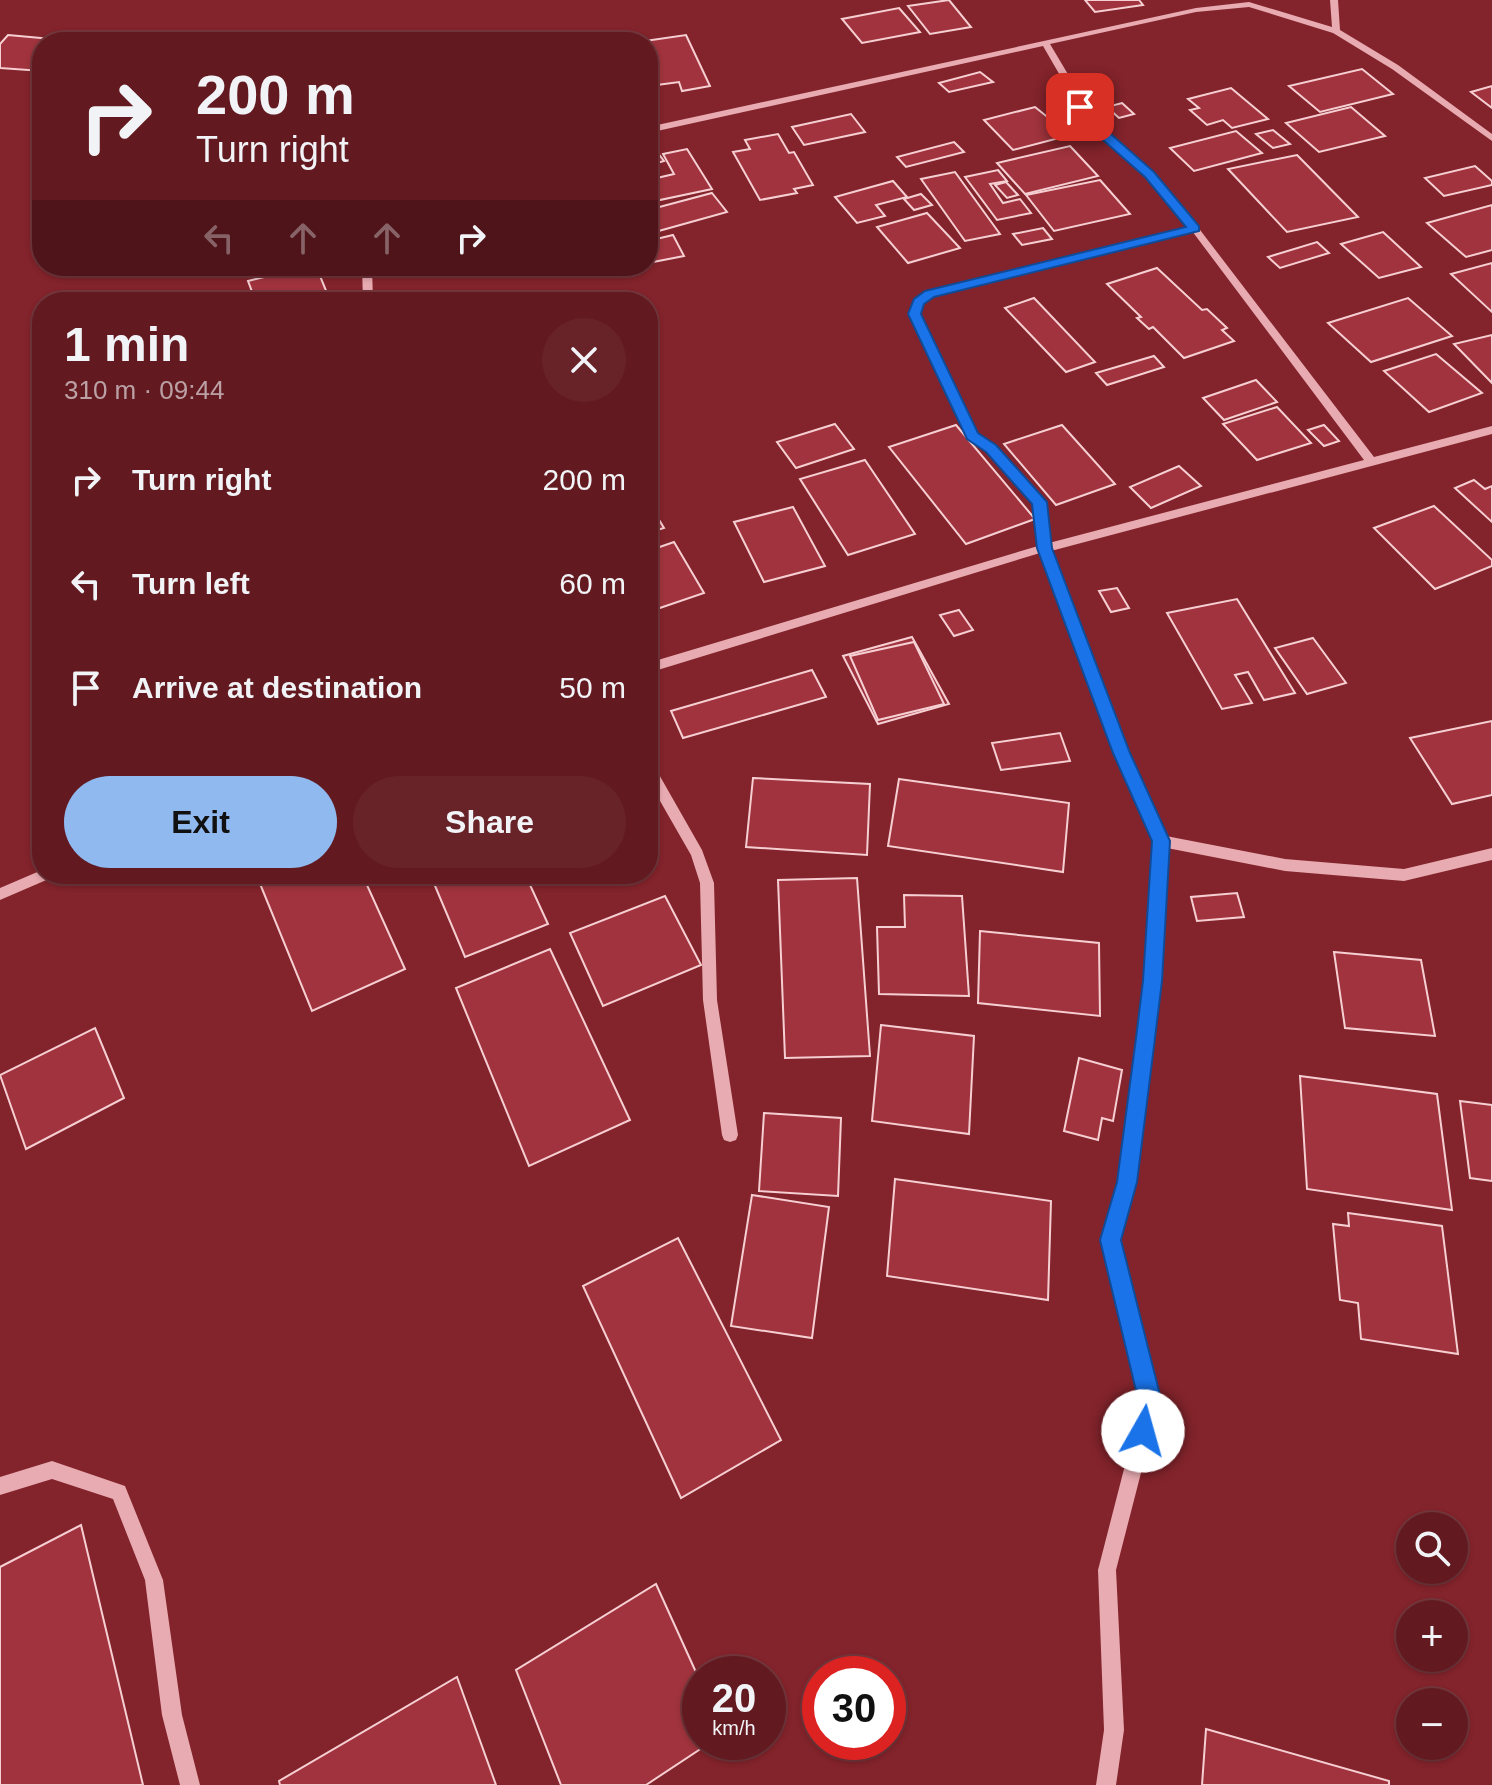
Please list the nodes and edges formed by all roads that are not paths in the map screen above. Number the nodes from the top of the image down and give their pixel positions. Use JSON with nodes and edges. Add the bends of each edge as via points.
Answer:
{"nodes":[{"id":1,"x":1270,"y":0,"type":"edge"},
{"id":2,"x":1334,"y":0,"type":"edge"},
{"id":3,"x":1249,"y":4,"type":"junction"},
{"id":4,"x":1336,"y":31,"type":"junction"},
{"id":5,"x":1046,"y":44,"type":"junction"},
{"id":6,"x":658,"y":128,"type":"edge"},
{"id":7,"x":1492,"y":138,"type":"edge"},
{"id":8,"x":1194,"y":228,"type":"junction"},
{"id":9,"x":1492,"y":430,"type":"edge"},
{"id":10,"x":1371,"y":461,"type":"junction"},
{"id":11,"x":1044,"y":548,"type":"junction"},
{"id":12,"x":658,"y":665,"type":"edge"},
{"id":13,"x":658,"y":786,"type":"edge"},
{"id":14,"x":1161,"y":841,"type":"junction"},
{"id":15,"x":1492,"y":854,"type":"edge"},
{"id":16,"x":32,"y":880,"type":"edge"},
{"id":17,"x":0,"y":894,"type":"edge"},
{"id":18,"x":730,"y":1135,"type":"dead end"},
{"id":19,"x":0,"y":1486,"type":"edge"},
{"id":20,"x":190,"y":1785,"type":"edge"},
{"id":21,"x":1106,"y":1785,"type":"edge"}],
"edges":[{"from":1,"to":3,"type":"street"},
{"from":2,"to":4,"type":"street"},
{"from":3,"to":4,"type":"street"},
{"from":3,"to":5,"type":"street","via":[[1196,10]]},
{"from":4,"to":7,"type":"street"},
{"from":5,"to":6,"type":"street"},
{"from":5,"to":8,"type":"street","via":[[1090,120],[1149,174]]},
{"from":8,"to":10,"type":"street"},
{"from":8,"to":11,"type":"street","via":[[929,294],[918,302],[914,314],[972,436],[991,448],[1039,502]]},
{"from":9,"to":10,"type":"street"},
{"from":10,"to":11,"type":"street"},
{"from":11,"to":12,"type":"street"},
{"from":11,"to":14,"type":"street","via":[[1121,753]]},
{"from":13,"to":18,"type":"street","via":[[697,854],[707,883],[710,1000]]},
{"from":14,"to":15,"type":"street","via":[[1285,865],[1404,875]]},
{"from":14,"to":21,"type":"street","via":[[1151,997],[1127,1182],[1110,1240],[1150,1403],[1107,1570],[1114,1730]]},
{"from":16,"to":17,"type":"street"},
{"from":19,"to":20,"type":"street","via":[[52,1470],[119,1492],[154,1580],[172,1715]]}]}
